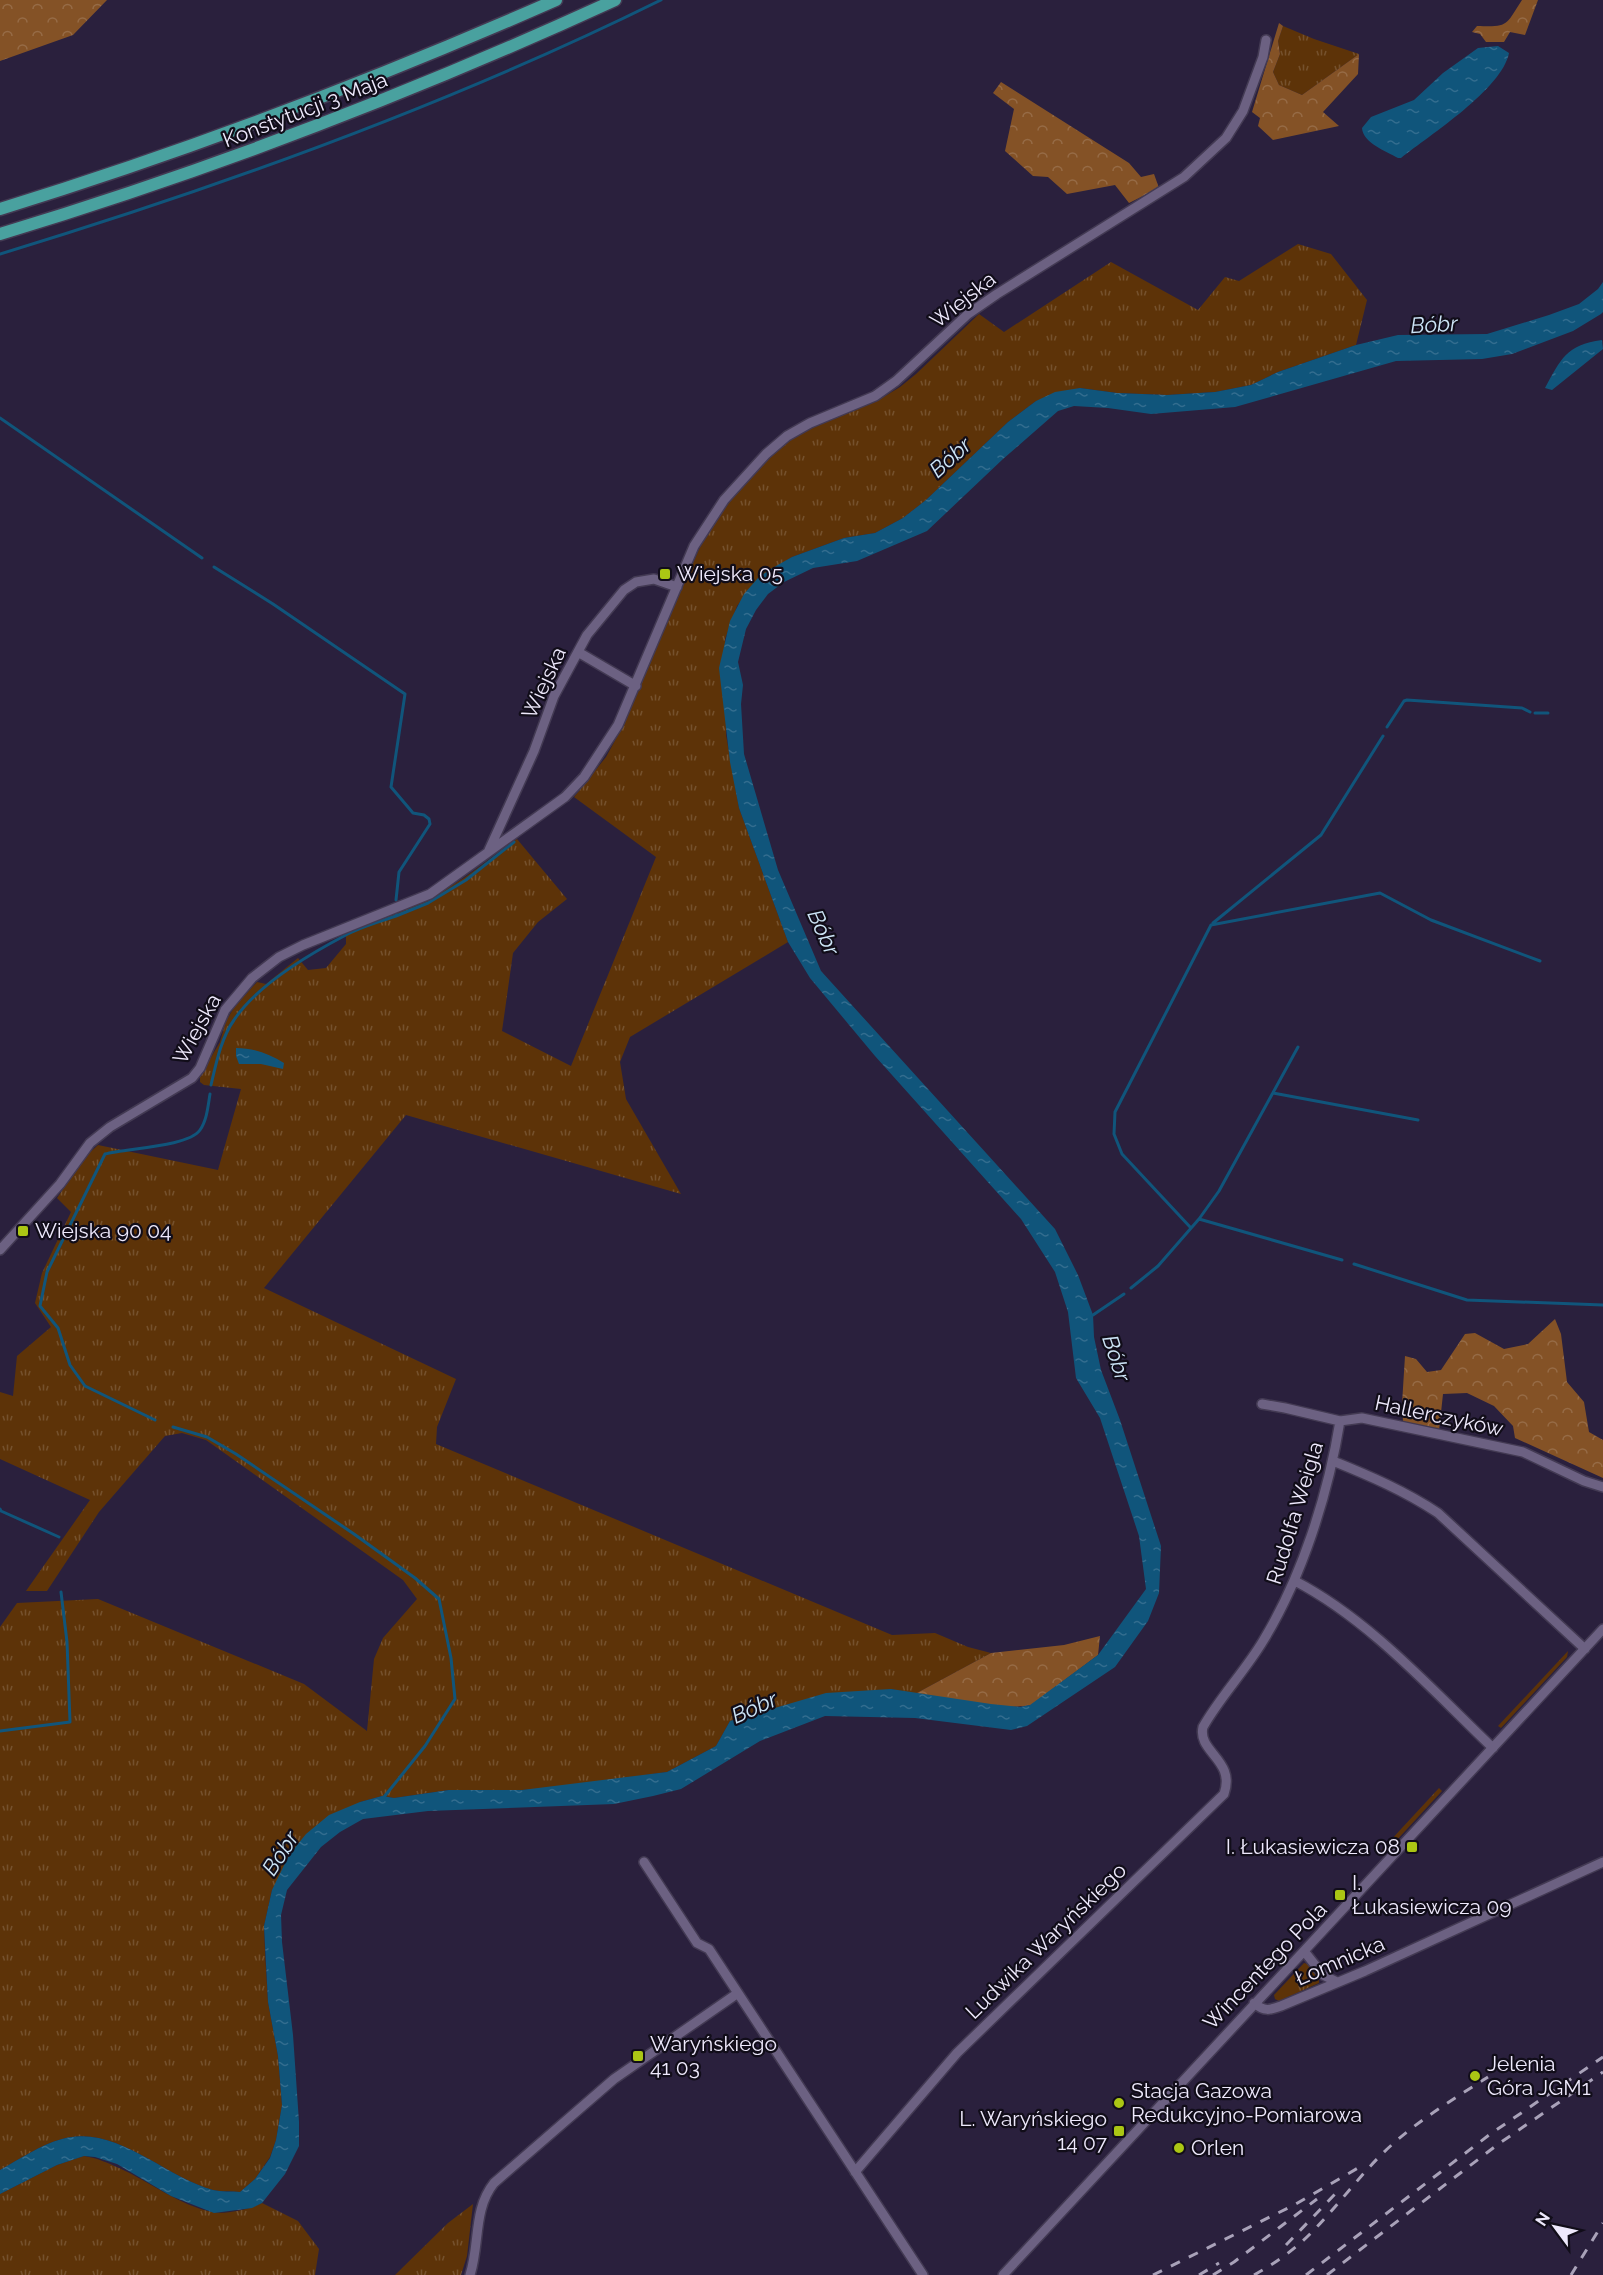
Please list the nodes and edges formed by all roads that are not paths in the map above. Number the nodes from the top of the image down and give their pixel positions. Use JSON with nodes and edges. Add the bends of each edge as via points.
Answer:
{"nodes":[{"id":1,"x":556,"y":0,"type":"edge"},
{"id":2,"x":615,"y":0,"type":"edge"},
{"id":3,"x":1266,"y":40,"type":"dead end"},
{"id":4,"x":0,"y":209,"type":"edge"},
{"id":5,"x":0,"y":234,"type":"edge"},
{"id":6,"x":677,"y":587,"type":"junction"},
{"id":7,"x":578,"y":652,"type":"junction"},
{"id":8,"x":636,"y":687,"type":"junction"},
{"id":9,"x":488,"y":851,"type":"junction"},
{"id":10,"x":0,"y":1250,"type":"edge"},
{"id":11,"x":1262,"y":1404,"type":"dead end"},
{"id":12,"x":1340,"y":1421,"type":"junction"},
{"id":13,"x":1333,"y":1461,"type":"junction"},
{"id":14,"x":1603,"y":1487,"type":"edge"},
{"id":15,"x":1295,"y":1581,"type":"junction"},
{"id":16,"x":1603,"y":1629,"type":"edge"},
{"id":17,"x":1585,"y":1649,"type":"junction"},
{"id":18,"x":1201,"y":1733,"type":"joint"},
{"id":19,"x":1493,"y":1748,"type":"junction"},
{"id":20,"x":644,"y":1862,"type":"dead end"},
{"id":21,"x":1603,"y":1862,"type":"edge"},
{"id":22,"x":1304,"y":1951,"type":"junction"},
{"id":23,"x":1337,"y":1982,"type":"junction"},
{"id":24,"x":738,"y":1993,"type":"junction"},
{"id":25,"x":1254,"y":2003,"type":"junction"},
{"id":26,"x":855,"y":2172,"type":"junction"},
{"id":27,"x":470,"y":2275,"type":"edge"},
{"id":28,"x":923,"y":2275,"type":"edge"},
{"id":29,"x":1002,"y":2275,"type":"edge"}],
"edges":[{"from":1,"to":4,"type":"main road","via":[[261,122]]},
{"from":2,"to":5,"type":"main road","name":"Konstytucji 3 Maja","via":[[325,124],[167,181]]},
{"from":3,"to":6,"type":"street","name":"Wiejska","via":[[1237,124],[1226,138],[1184,177],[975,309],[912,368],[874,396],[787,436],[724,500],[694,546]]},
{"from":6,"to":7,"type":"street","name":"Wiejska","via":[[654,579],[636,582],[587,635]]},
{"from":6,"to":8,"type":"street","name":"Wiejska"},
{"from":7,"to":8,"type":"street"},
{"from":7,"to":9,"type":"street","name":"Wiejska","via":[[554,696],[534,751]]},
{"from":8,"to":9,"type":"street","name":"Wiejska","via":[[618,725],[584,777],[565,797]]},
{"from":9,"to":10,"type":"street","name":"Wiejska","via":[[430,894],[303,945],[252,978],[225,1010],[192,1078],[90,1143],[53,1192]]},
{"from":11,"to":12,"type":"street","name":"Hallerczyków"},
{"from":12,"to":13,"type":"street","name":"Rudolfa Weigla"},
{"from":12,"to":14,"type":"street","name":"Hallerczyków","via":[[1362,1418],[1523,1452]]},
{"from":13,"to":15,"type":"street","name":"Rudolfa Weigla"},
{"from":13,"to":17,"type":"street","via":[[1383,1481],[1438,1513]]},
{"from":15,"to":18,"type":"street","name":"Rudolfa Weigla","via":[[1264,1640]]},
{"from":15,"to":19,"type":"street","via":[[1354,1619]]},
{"from":16,"to":17,"type":"street","name":"Wincentego Pola"},
{"from":17,"to":19,"type":"street","name":"Wincentego Pola"},
{"from":18,"to":26,"type":"street","name":"Ludwika Waryńskiego","via":[[1226,1773],[1226,1787],[1219,1801],[957,2053]]},
{"from":19,"to":22,"type":"street","name":"Wincentego Pola"},
{"from":20,"to":24,"type":"street","via":[[697,1943],[709,1949]]},
{"from":21,"to":23,"type":"street","name":"Łomnicka"},
{"from":22,"to":23,"type":"street","via":[[1323,1975]]},
{"from":22,"to":25,"type":"street","name":"Wincentego Pola"},
{"from":23,"to":25,"type":"street","name":"Łomnicka","via":[[1270,2010]]},
{"from":24,"to":26,"type":"street"},
{"from":24,"to":27,"type":"street","via":[[614,2079],[494,2182],[482,2201]]},
{"from":25,"to":29,"type":"street","name":"Wincentego Pola"},
{"from":26,"to":28,"type":"street"}]}
